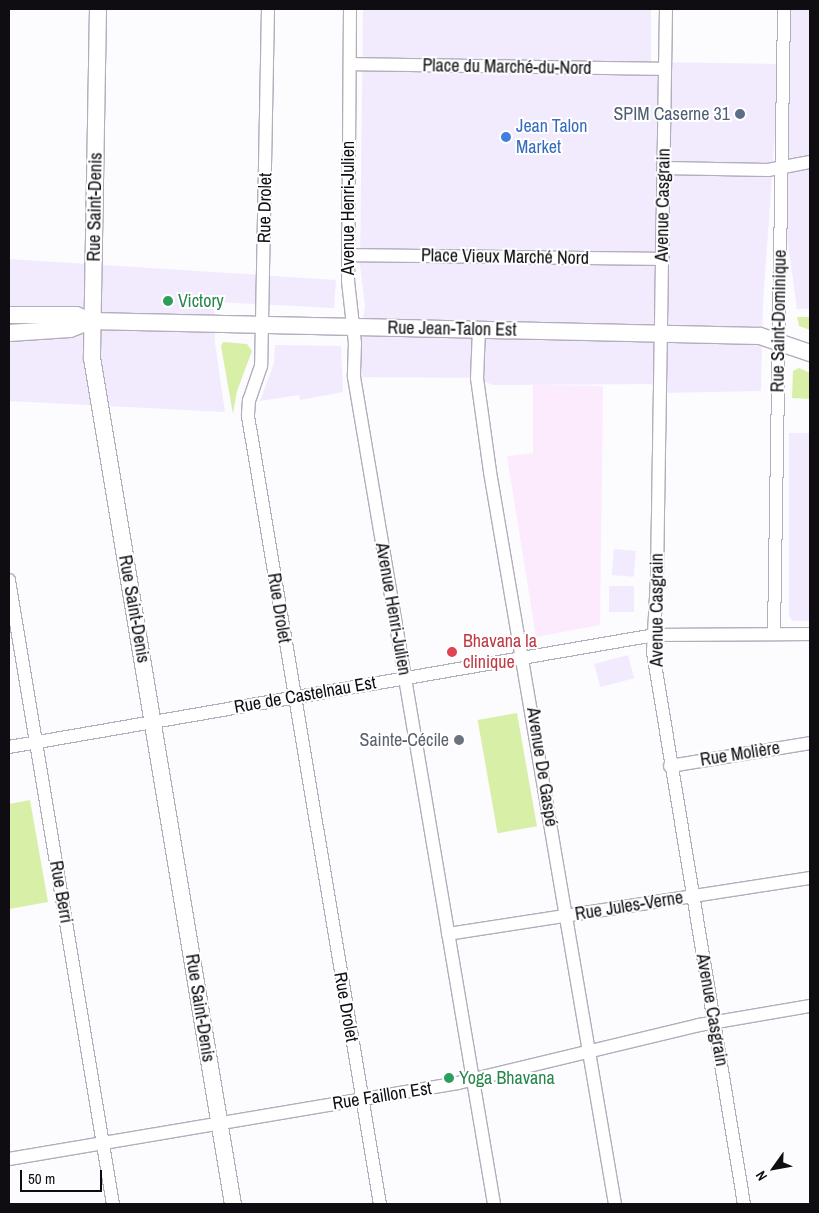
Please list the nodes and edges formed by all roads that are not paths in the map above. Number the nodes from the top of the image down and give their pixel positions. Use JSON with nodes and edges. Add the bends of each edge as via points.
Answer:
{"nodes":[{"id":1,"x":98,"y":9,"type":"edge"},
{"id":2,"x":268,"y":9,"type":"edge"},
{"id":3,"x":350,"y":9,"type":"edge"},
{"id":4,"x":666,"y":9,"type":"edge"},
{"id":5,"x":784,"y":9,"type":"edge"},
{"id":6,"x":350,"y":64,"type":"junction"},
{"id":7,"x":665,"y":69,"type":"junction"},
{"id":8,"x":810,"y":162,"type":"edge"},
{"id":9,"x":782,"y":166,"type":"junction"},
{"id":10,"x":664,"y":168,"type":"junction"},
{"id":11,"x":348,"y":255,"type":"junction"},
{"id":12,"x":663,"y":260,"type":"junction"},
{"id":13,"x":9,"y":315,"type":"edge"},
{"id":14,"x":91,"y":321,"type":"junction"},
{"id":15,"x":262,"y":324,"type":"junction"},
{"id":16,"x":351,"y":326,"type":"junction"},
{"id":17,"x":479,"y":329,"type":"junction"},
{"id":18,"x":9,"y":333,"type":"edge"},
{"id":19,"x":662,"y":334,"type":"junction"},
{"id":20,"x":779,"y":341,"type":"junction"},
{"id":21,"x":810,"y":353,"type":"edge"},
{"id":22,"x":9,"y":580,"type":"edge"},
{"id":23,"x":774,"y":634,"type":"junction"},
{"id":24,"x":810,"y":634,"type":"edge"},
{"id":25,"x":655,"y":635,"type":"junction"},
{"id":26,"x":524,"y":658,"type":"junction"},
{"id":27,"x":405,"y":678,"type":"junction"},
{"id":28,"x":294,"y":698,"type":"junction"},
{"id":29,"x":153,"y":721,"type":"junction"},
{"id":30,"x":36,"y":742,"type":"junction"},
{"id":31,"x":810,"y":743,"type":"edge"},
{"id":32,"x":9,"y":747,"type":"edge"},
{"id":33,"x":670,"y":766,"type":"junction"},
{"id":34,"x":810,"y":878,"type":"edge"},
{"id":35,"x":693,"y":896,"type":"junction"},
{"id":36,"x":567,"y":916,"type":"junction"},
{"id":37,"x":448,"y":934,"type":"junction"},
{"id":38,"x":810,"y":1006,"type":"edge"},
{"id":39,"x":714,"y":1022,"type":"junction"},
{"id":40,"x":590,"y":1052,"type":"junction"},
{"id":41,"x":473,"y":1080,"type":"junction"},
{"id":42,"x":362,"y":1099,"type":"junction"},
{"id":43,"x":219,"y":1123,"type":"junction"},
{"id":44,"x":103,"y":1143,"type":"junction"},
{"id":45,"x":9,"y":1159,"type":"edge"},
{"id":46,"x":113,"y":1204,"type":"edge"},
{"id":47,"x":232,"y":1204,"type":"edge"},
{"id":48,"x":380,"y":1204,"type":"edge"},
{"id":49,"x":494,"y":1204,"type":"edge"},
{"id":50,"x":615,"y":1204,"type":"edge"},
{"id":51,"x":744,"y":1204,"type":"edge"}],
"edges":[{"from":1,"to":14,"type":"main road","name":"Rue Saint-Denis"},
{"from":2,"to":15,"type":"street","name":"Rue Drolet"},
{"from":3,"to":6,"type":"street","name":"Avenue Henri-Julien"},
{"from":4,"to":7,"type":"street","name":"Avenue Casgrain"},
{"from":5,"to":9,"type":"street","name":"Rue Saint-Dominique"},
{"from":6,"to":7,"type":"street","name":"Place du Marché-du-Nord"},
{"from":6,"to":11,"type":"street","name":"Avenue Henri-Julien"},
{"from":7,"to":10,"type":"street","name":"Avenue Casgrain"},
{"from":8,"to":9,"type":"street"},
{"from":9,"to":10,"type":"street","via":[[768,170]]},
{"from":9,"to":20,"type":"street","name":"Rue Saint-Dominique"},
{"from":10,"to":12,"type":"street","name":"Avenue Casgrain"},
{"from":11,"to":12,"type":"street","name":"Place Vieux Marché Nord"},
{"from":11,"to":16,"type":"street","name":"Avenue Henri-Julien"},
{"from":12,"to":19,"type":"street","name":"Avenue Casgrain"},
{"from":13,"to":14,"type":"main road","name":"Rue Jean-Talon Est","via":[[76,314]]},
{"from":14,"to":15,"type":"main road","name":"Rue Jean-Talon Est"},
{"from":14,"to":18,"type":"main road","name":"Rue Jean-Talon Est","via":[[70,329]]},
{"from":14,"to":29,"type":"main road","name":"Rue Saint-Denis","via":[[94,374]]},
{"from":15,"to":16,"type":"main road","name":"Rue Jean-Talon Est"},
{"from":15,"to":28,"type":"street","name":"Rue Drolet","via":[[261,370],[249,400],[248,416]]},
{"from":16,"to":17,"type":"main road","name":"Rue Jean-Talon Est"},
{"from":16,"to":27,"type":"street","name":"Avenue Henri-Julien","via":[[355,386]]},
{"from":17,"to":19,"type":"main road","name":"Rue Jean-Talon Est"},
{"from":17,"to":26,"type":"street","name":"Avenue De Gaspé","via":[[477,378],[490,472]]},
{"from":19,"to":20,"type":"main road","name":"Rue Jean-Talon Est","via":[[760,336]]},
{"from":19,"to":25,"type":"street","name":"Avenue Casgrain"},
{"from":20,"to":21,"type":"main road","name":"Rue Jean-Talon Est"},
{"from":20,"to":23,"type":"street","name":"Rue Saint-Dominique"},
{"from":22,"to":30,"type":"street","name":"Rue Berri"},
{"from":23,"to":24,"type":"street","name":"Rue de Castelnau Est"},
{"from":23,"to":25,"type":"street","name":"Rue de Castelnau Est"},
{"from":25,"to":26,"type":"street","name":"Rue de Castelnau Est"},
{"from":25,"to":33,"type":"street","name":"Avenue Casgrain","via":[[653,652]]},
{"from":26,"to":27,"type":"street","name":"Rue de Castelnau Est"},
{"from":26,"to":36,"type":"street","name":"Avenue De Gaspé"},
{"from":27,"to":28,"type":"street","name":"Rue de Castelnau Est"},
{"from":27,"to":37,"type":"street","name":"Avenue Henri-Julien"},
{"from":28,"to":29,"type":"street","name":"Rue de Castelnau Est"},
{"from":28,"to":42,"type":"street","name":"Rue Drolet"},
{"from":29,"to":30,"type":"street","name":"Rue de Castelnau Est"},
{"from":29,"to":43,"type":"main road","name":"Rue Saint-Denis"},
{"from":30,"to":32,"type":"street","name":"Rue de Castelnau Est"},
{"from":30,"to":44,"type":"street","name":"Rue Berri"},
{"from":31,"to":33,"type":"street","name":"Rue Molière"},
{"from":33,"to":35,"type":"street","name":"Avenue Casgrain"},
{"from":34,"to":35,"type":"street","name":"Rue Jules-Verne"},
{"from":35,"to":36,"type":"street","name":"Rue Jules-Verne"},
{"from":35,"to":39,"type":"street","name":"Avenue Casgrain"},
{"from":36,"to":37,"type":"street","name":"Rue Jules-Verne"},
{"from":36,"to":40,"type":"street","name":"Avenue De Gaspé"},
{"from":37,"to":41,"type":"street","name":"Avenue Henri-Julien"},
{"from":38,"to":39,"type":"street","name":"Rue Faillon Est"},
{"from":39,"to":40,"type":"street","name":"Rue Faillon Est"},
{"from":39,"to":51,"type":"street","name":"Avenue Casgrain"},
{"from":40,"to":41,"type":"street","name":"Rue Faillon Est"},
{"from":40,"to":50,"type":"street","name":"Avenue De Gaspé"},
{"from":41,"to":42,"type":"street","name":"Rue Faillon Est"},
{"from":41,"to":49,"type":"street","name":"Avenue Henri-Julien"},
{"from":42,"to":43,"type":"street","name":"Rue Faillon Est"},
{"from":42,"to":48,"type":"street","name":"Rue Drolet"},
{"from":43,"to":44,"type":"street","name":"Rue Faillon Est"},
{"from":43,"to":47,"type":"main road","name":"Rue Saint-Denis"},
{"from":44,"to":45,"type":"street","name":"Rue Faillon Est"},
{"from":44,"to":46,"type":"street","name":"Rue Berri"}]}
